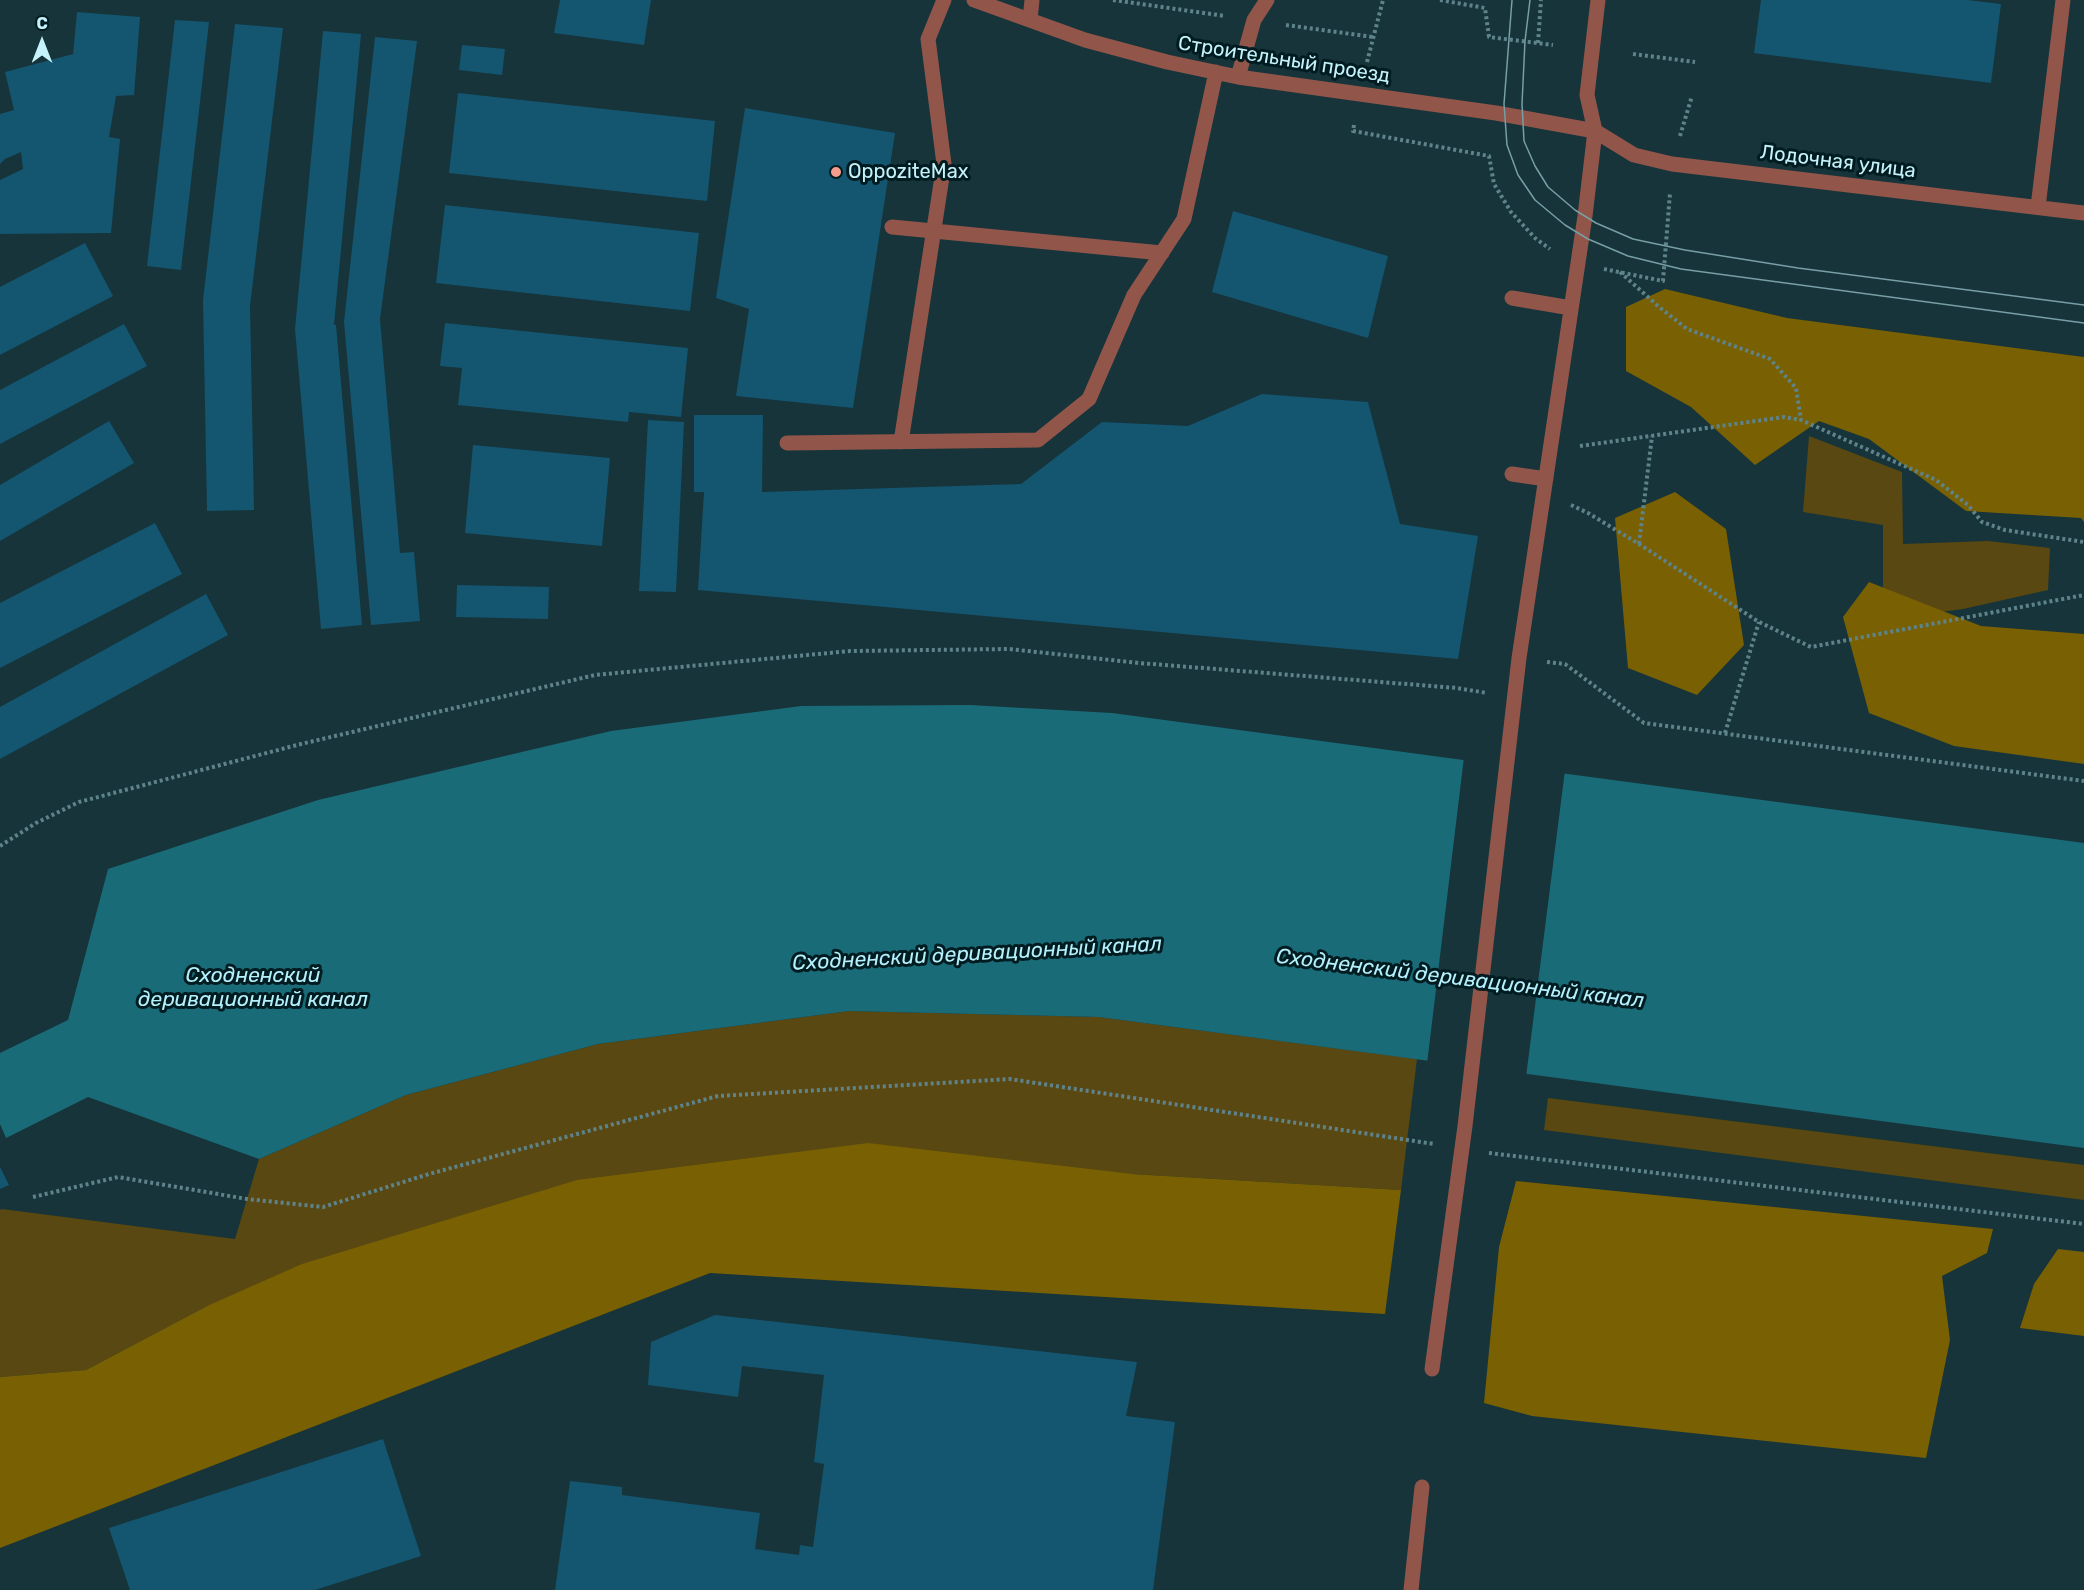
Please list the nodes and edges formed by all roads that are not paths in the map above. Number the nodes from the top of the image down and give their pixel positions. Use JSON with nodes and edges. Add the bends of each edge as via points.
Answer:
{"nodes":[{"id":1,"x":945,"y":0,"type":"edge"},
{"id":2,"x":974,"y":0,"type":"edge"},
{"id":3,"x":1032,"y":0,"type":"edge"},
{"id":4,"x":1257,"y":0,"type":"edge"},
{"id":5,"x":1268,"y":0,"type":"edge"},
{"id":6,"x":1598,"y":0,"type":"edge"},
{"id":7,"x":2062,"y":0,"type":"edge"},
{"id":8,"x":1030,"y":20,"type":"junction"},
{"id":9,"x":1254,"y":20,"type":"junction"},
{"id":10,"x":1216,"y":72,"type":"junction"},
{"id":11,"x":1238,"y":76,"type":"junction"},
{"id":12,"x":1594,"y":131,"type":"junction"},
{"id":13,"x":2037,"y":207,"type":"junction"},
{"id":14,"x":2084,"y":213,"type":"edge"},
{"id":15,"x":892,"y":227,"type":"dead end"},
{"id":16,"x":934,"y":231,"type":"junction"},
{"id":17,"x":1162,"y":253,"type":"junction"},
{"id":18,"x":1512,"y":298,"type":"dead end"},
{"id":19,"x":1570,"y":308,"type":"junction"},
{"id":20,"x":901,"y":442,"type":"junction"},
{"id":21,"x":787,"y":443,"type":"dead end"},
{"id":22,"x":1512,"y":474,"type":"dead end"},
{"id":23,"x":1544,"y":486,"type":"junction"},
{"id":24,"x":1432,"y":1369,"type":"dead end"},
{"id":25,"x":1422,"y":1487,"type":"dead end"},
{"id":26,"x":1412,"y":1590,"type":"edge"}],
"edges":[{"from":1,"to":16,"type":"street","via":[[928,39],[944,164]]},
{"from":2,"to":8,"type":"street","name":"Строительный проезд"},
{"from":3,"to":8,"type":"street"},
{"from":4,"to":9,"type":"street"},
{"from":5,"to":9,"type":"street"},
{"from":6,"to":12,"type":"street","via":[[1587,96]]},
{"from":7,"to":13,"type":"street"},
{"from":8,"to":10,"type":"street","name":"Строительный проезд","via":[[1085,40]]},
{"from":9,"to":11,"type":"street"},
{"from":10,"to":11,"type":"street","name":"Строительный проезд"},
{"from":10,"to":17,"type":"street","via":[[1184,219]]},
{"from":11,"to":12,"type":"street","name":"Строительный проезд"},
{"from":12,"to":13,"type":"street","name":"Лодочная улица","via":[[1634,155],[1672,164]]},
{"from":12,"to":19,"type":"street"},
{"from":13,"to":14,"type":"street","name":"Лодочная улица"},
{"from":15,"to":16,"type":"street"},
{"from":16,"to":17,"type":"street"},
{"from":16,"to":20,"type":"street"},
{"from":17,"to":20,"type":"street","via":[[1134,295],[1089,399],[1038,440]]},
{"from":18,"to":19,"type":"street"},
{"from":19,"to":23,"type":"street"},
{"from":20,"to":21,"type":"street"},
{"from":22,"to":23,"type":"street"},
{"from":23,"to":24,"type":"street"},
{"from":25,"to":26,"type":"street"}]}
